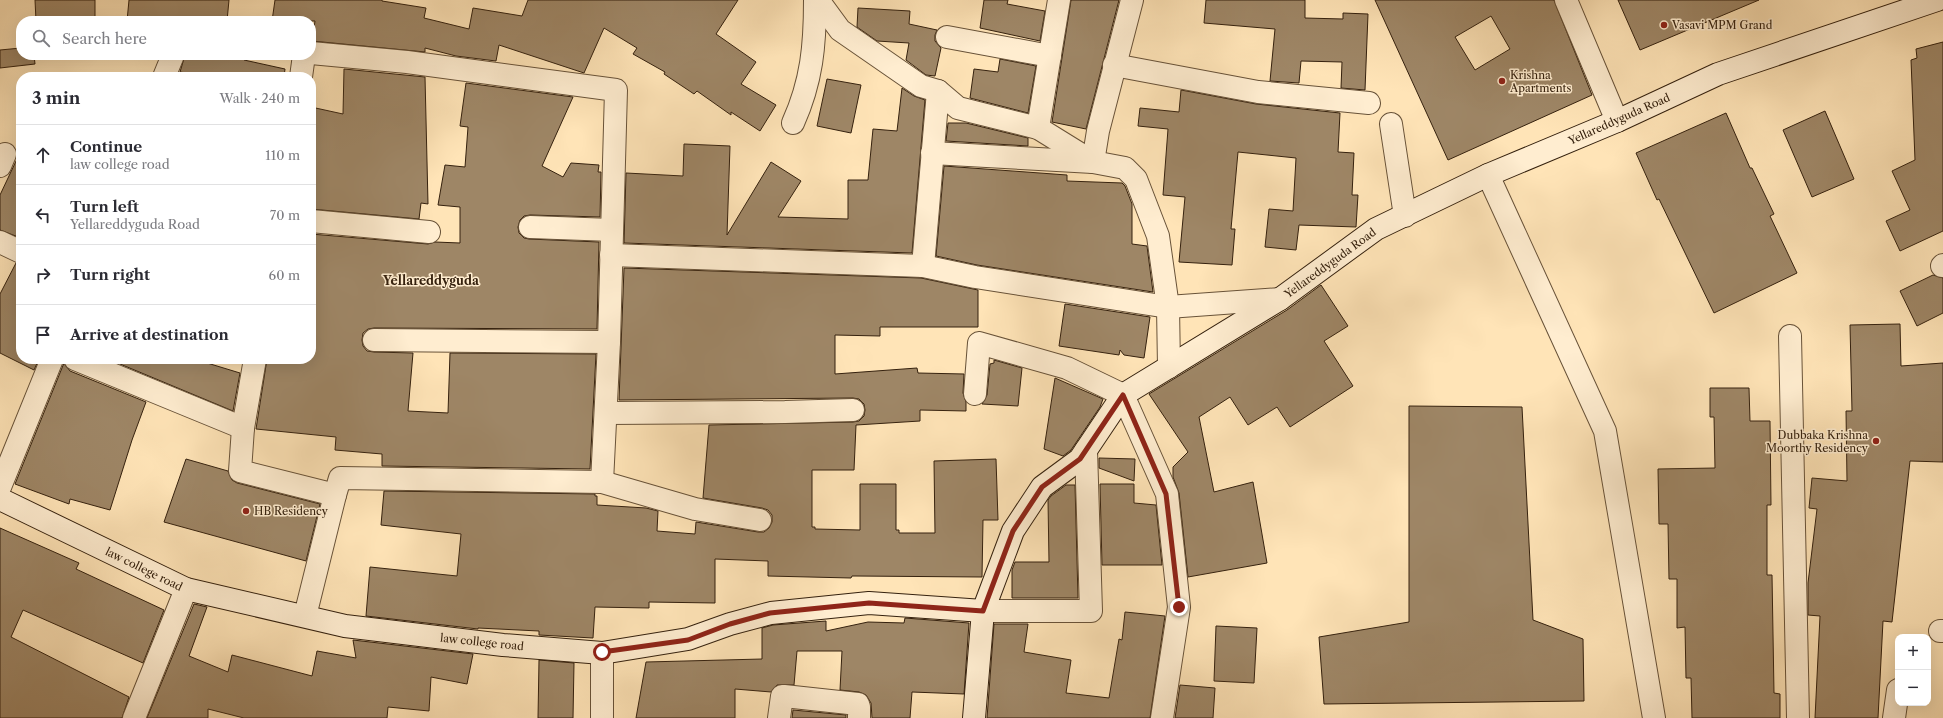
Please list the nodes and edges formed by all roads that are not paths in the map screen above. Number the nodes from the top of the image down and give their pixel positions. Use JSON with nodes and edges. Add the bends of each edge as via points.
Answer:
{"nodes":[{"id":1,"x":817,"y":0,"type":"edge"},
{"id":2,"x":1059,"y":0,"type":"edge"},
{"id":3,"x":1132,"y":0,"type":"edge"},
{"id":4,"x":1566,"y":0,"type":"edge"},
{"id":5,"x":1937,"y":0,"type":"edge"},
{"id":6,"x":947,"y":37,"type":"dead end"},
{"id":7,"x":316,"y":53,"type":"edge"},
{"id":8,"x":1050,"y":56,"type":"junction"},
{"id":9,"x":171,"y":60,"type":"edge"},
{"id":10,"x":303,"y":60,"type":"edge"},
{"id":11,"x":1114,"y":65,"type":"junction"},
{"id":12,"x":166,"y":72,"type":"edge"},
{"id":13,"x":302,"y":72,"type":"edge"},
{"id":14,"x":938,"y":91,"type":"junction"},
{"id":15,"x":1369,"y":104,"type":"dead end"},
{"id":16,"x":1617,"y":121,"type":"junction"},
{"id":17,"x":793,"y":123,"type":"dead end"},
{"id":18,"x":1391,"y":124,"type":"dead end"},
{"id":19,"x":1038,"y":128,"type":"junction"},
{"id":20,"x":932,"y":153,"type":"junction"},
{"id":21,"x":1093,"y":162,"type":"junction"},
{"id":22,"x":1488,"y":175,"type":"junction"},
{"id":23,"x":1405,"y":216,"type":"junction"},
{"id":24,"x":316,"y":221,"type":"edge"},
{"id":25,"x":530,"y":227,"type":"dead end"},
{"id":26,"x":612,"y":230,"type":"junction"},
{"id":27,"x":428,"y":232,"type":"dead end"},
{"id":28,"x":0,"y":242,"type":"edge"},
{"id":29,"x":16,"y":250,"type":"edge"},
{"id":30,"x":611,"y":255,"type":"junction"},
{"id":31,"x":923,"y":266,"type":"junction"},
{"id":32,"x":1280,"y":299,"type":"junction"},
{"id":33,"x":1168,"y":306,"type":"junction"},
{"id":34,"x":1790,"y":336,"type":"dead end"},
{"id":35,"x":374,"y":340,"type":"dead end"},
{"id":36,"x":609,"y":342,"type":"junction"},
{"id":37,"x":50,"y":364,"type":"edge"},
{"id":38,"x":87,"y":364,"type":"edge"},
{"id":39,"x":254,"y":364,"type":"edge"},
{"id":40,"x":1169,"y":367,"type":"junction"},
{"id":41,"x":975,"y":394,"type":"dead end"},
{"id":42,"x":1123,"y":395,"type":"junction"},
{"id":43,"x":853,"y":410,"type":"dead end"},
{"id":44,"x":606,"y":413,"type":"junction"},
{"id":45,"x":244,"y":428,"type":"junction"},
{"id":46,"x":1086,"y":450,"type":"junction"},
{"id":47,"x":602,"y":482,"type":"junction"},
{"id":48,"x":0,"y":487,"type":"edge"},
{"id":49,"x":335,"y":495,"type":"junction"},
{"id":50,"x":0,"y":499,"type":"edge"},
{"id":51,"x":760,"y":520,"type":"dead end"},
{"id":52,"x":186,"y":589,"type":"junction"},
{"id":53,"x":983,"y":611,"type":"junction"},
{"id":54,"x":305,"y":616,"type":"junction"},
{"id":55,"x":602,"y":652,"type":"junction"},
{"id":56,"x":1896,"y":706,"type":"edge"},
{"id":57,"x":134,"y":718,"type":"edge"},
{"id":58,"x":602,"y":718,"type":"edge"},
{"id":59,"x":779,"y":718,"type":"edge"},
{"id":60,"x":858,"y":718,"type":"edge"},
{"id":61,"x":974,"y":718,"type":"edge"},
{"id":62,"x":1162,"y":718,"type":"edge"},
{"id":63,"x":1654,"y":718,"type":"edge"},
{"id":64,"x":1798,"y":718,"type":"edge"},
{"id":65,"x":1894,"y":718,"type":"edge"}],
"edges":[{"from":1,"to":14,"type":"street","via":[[840,30],[921,86]]},
{"from":1,"to":17,"type":"street","via":[[810,78]]},
{"from":2,"to":8,"type":"street"},
{"from":3,"to":11,"type":"street"},
{"from":4,"to":16,"type":"street"},
{"from":5,"to":16,"type":"street","name":"Yellareddyguda Road","via":[[1718,74]]},
{"from":6,"to":8,"type":"street"},
{"from":7,"to":26,"type":"street","via":[[407,62],[616,90]]},
{"from":8,"to":19,"type":"street"},
{"from":9,"to":12,"type":"street"},
{"from":10,"to":13,"type":"street"},
{"from":11,"to":15,"type":"street","via":[[1258,92]]},
{"from":11,"to":21,"type":"street"},
{"from":14,"to":19,"type":"street","via":[[958,108]]},
{"from":14,"to":20,"type":"street"},
{"from":16,"to":22,"type":"street","name":"Yellareddyguda Road"},
{"from":18,"to":23,"type":"street"},
{"from":19,"to":21,"type":"street"},
{"from":20,"to":21,"type":"street"},
{"from":20,"to":31,"type":"street"},
{"from":21,"to":33,"type":"street","via":[[1125,168],[1136,179],[1158,236]]},
{"from":22,"to":23,"type":"street","name":"Yellareddyguda Road"},
{"from":22,"to":63,"type":"street","via":[[1605,431]]},
{"from":23,"to":32,"type":"street","name":"Yellareddyguda Road","via":[[1376,229]]},
{"from":24,"to":27,"type":"street"},
{"from":25,"to":26,"type":"street"},
{"from":26,"to":30,"type":"street"},
{"from":28,"to":29,"type":"street"},
{"from":30,"to":31,"type":"street"},
{"from":30,"to":36,"type":"street"},
{"from":31,"to":33,"type":"street","via":[[975,277]]},
{"from":32,"to":33,"type":"street"},
{"from":32,"to":40,"type":"street","name":"Yellareddyguda Road"},
{"from":33,"to":40,"type":"street"},
{"from":34,"to":64,"type":"street"},
{"from":35,"to":36,"type":"street"},
{"from":36,"to":44,"type":"street"},
{"from":37,"to":48,"type":"street"},
{"from":38,"to":45,"type":"street"},
{"from":39,"to":45,"type":"street"},
{"from":40,"to":42,"type":"street","name":"Yellareddyguda Road"},
{"from":41,"to":42,"type":"street","via":[[979,343],[1067,368]]},
{"from":42,"to":46,"type":"street","name":"Yellareddyguda Road"},
{"from":42,"to":62,"type":"street","via":[[1166,494],[1179,607]]},
{"from":43,"to":44,"type":"street"},
{"from":44,"to":47,"type":"street"},
{"from":45,"to":49,"type":"street","via":[[240,471]]},
{"from":46,"to":53,"type":"street","name":"Yellareddyguda Road","via":[[1080,459],[1042,487],[1013,531]]},
{"from":46,"to":53,"type":"street","name":"law college road","via":[[1091,611]]},
{"from":47,"to":49,"type":"street","via":[[340,478]]},
{"from":47,"to":51,"type":"street","via":[[695,509]]},
{"from":49,"to":54,"type":"street"},
{"from":50,"to":52,"type":"street","name":"law college road"},
{"from":52,"to":54,"type":"street","name":"law college road"},
{"from":52,"to":57,"type":"street"},
{"from":53,"to":55,"type":"street","name":"law college road","via":[[869,603],[770,613],[730,624],[688,640]]},
{"from":53,"to":61,"type":"street","name":"Yellareddyguda Road"},
{"from":54,"to":55,"type":"street","name":"law college road","via":[[345,626],[503,645]]},
{"from":55,"to":58,"type":"street"},
{"from":56,"to":65,"type":"street"},
{"from":59,"to":60,"type":"street","via":[[784,696],[858,704]]}]}
